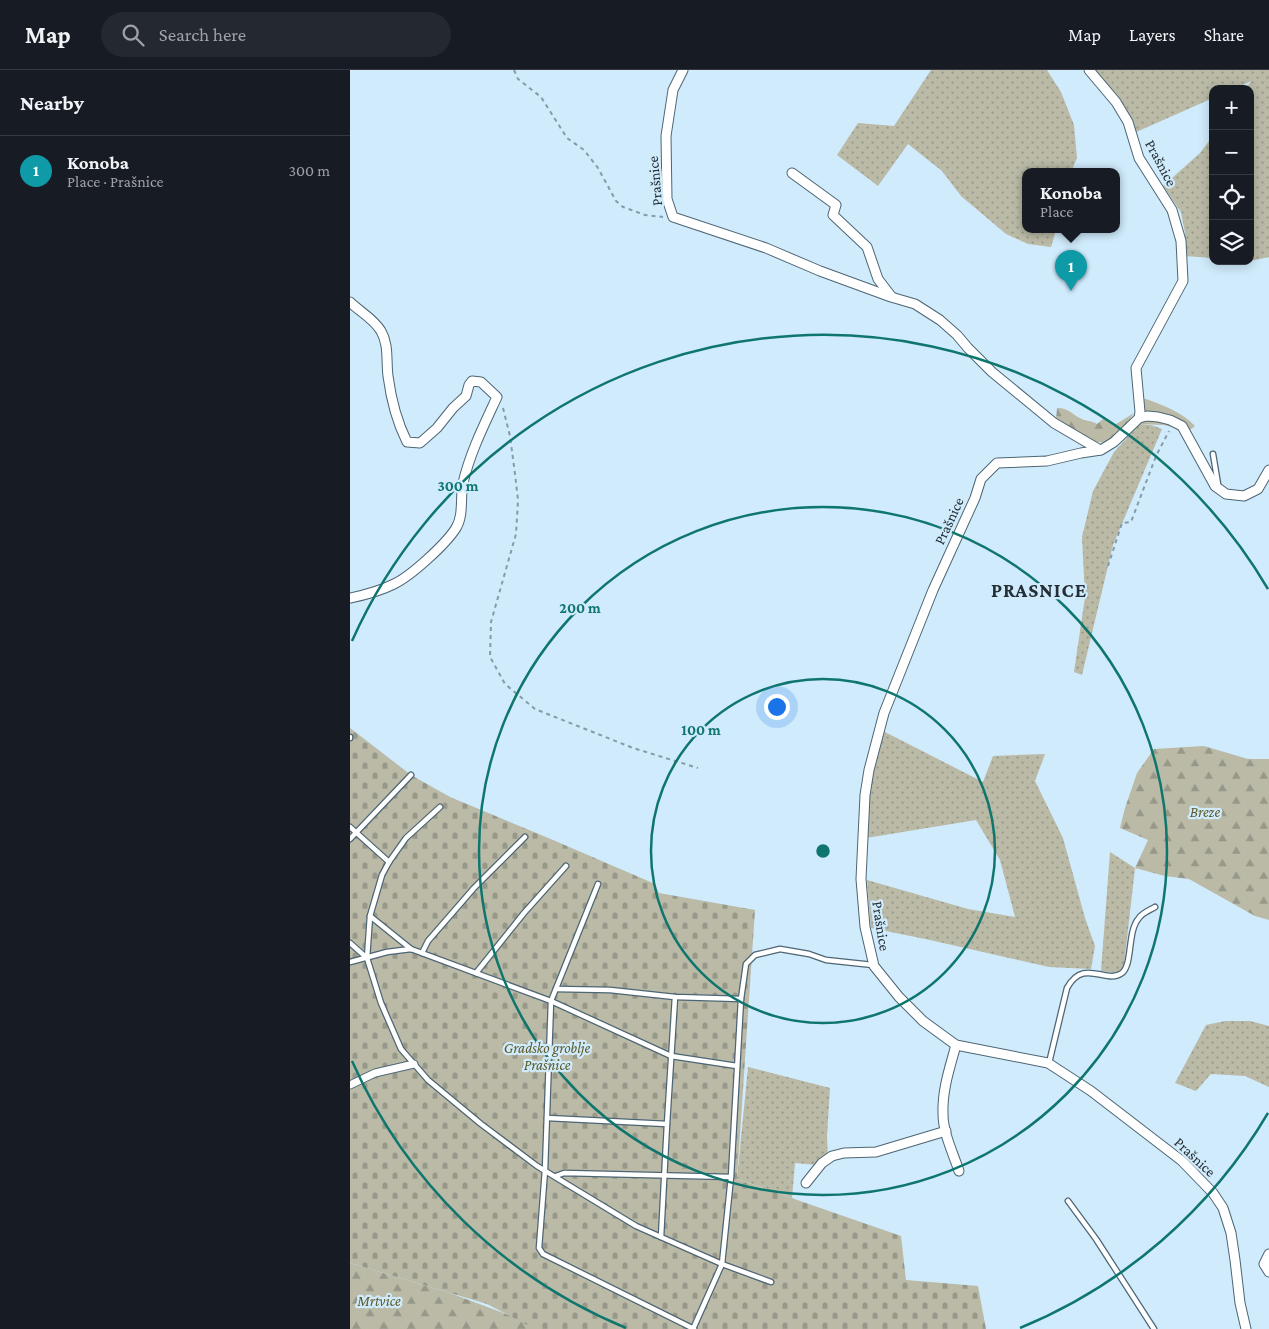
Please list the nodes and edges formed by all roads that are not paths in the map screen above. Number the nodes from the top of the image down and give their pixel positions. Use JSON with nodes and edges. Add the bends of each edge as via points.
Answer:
{"nodes":[{"id":1,"x":683,"y":70,"type":"edge"},
{"id":2,"x":1089,"y":70,"type":"edge"},
{"id":3,"x":792,"y":173,"type":"dead end"},
{"id":4,"x":891,"y":297,"type":"junction"},
{"id":5,"x":350,"y":302,"type":"edge"},
{"id":6,"x":1139,"y":418,"type":"junction"},
{"id":7,"x":1101,"y":450,"type":"junction"},
{"id":8,"x":1213,"y":454,"type":"dead end"},
{"id":9,"x":1269,"y":470,"type":"edge"},
{"id":10,"x":1218,"y":488,"type":"junction"},
{"id":11,"x":350,"y":598,"type":"edge"},
{"id":12,"x":411,"y":775,"type":"dead end"},
{"id":13,"x":440,"y":807,"type":"dead end"},
{"id":14,"x":350,"y":827,"type":"edge"},
{"id":15,"x":356,"y":832,"type":"junction"},
{"id":16,"x":525,"y":837,"type":"dead end"},
{"id":17,"x":350,"y":839,"type":"edge"},
{"id":18,"x":389,"y":862,"type":"junction"},
{"id":19,"x":566,"y":866,"type":"dead end"},
{"id":20,"x":598,"y":884,"type":"dead end"},
{"id":21,"x":1155,"y":907,"type":"dead end"},
{"id":22,"x":370,"y":916,"type":"junction"},
{"id":23,"x":350,"y":944,"type":"edge"},
{"id":24,"x":411,"y":949,"type":"junction"},
{"id":25,"x":422,"y":953,"type":"junction"},
{"id":26,"x":367,"y":958,"type":"junction"},
{"id":27,"x":350,"y":962,"type":"edge"},
{"id":28,"x":874,"y":966,"type":"junction"},
{"id":29,"x":476,"y":974,"type":"junction"},
{"id":30,"x":556,"y":989,"type":"junction"},
{"id":31,"x":675,"y":997,"type":"junction"},
{"id":32,"x":741,"y":999,"type":"junction"},
{"id":33,"x":551,"y":1000,"type":"junction"},
{"id":34,"x":956,"y":1045,"type":"junction"},
{"id":35,"x":671,"y":1056,"type":"junction"},
{"id":36,"x":1048,"y":1063,"type":"junction"},
{"id":37,"x":414,"y":1064,"type":"junction"},
{"id":38,"x":737,"y":1066,"type":"junction"},
{"id":39,"x":350,"y":1085,"type":"edge"},
{"id":40,"x":546,"y":1118,"type":"junction"},
{"id":41,"x":667,"y":1124,"type":"junction"},
{"id":42,"x":946,"y":1132,"type":"junction"},
{"id":43,"x":545,"y":1170,"type":"junction"},
{"id":44,"x":959,"y":1171,"type":"dead end"},
{"id":45,"x":664,"y":1174,"type":"junction"},
{"id":46,"x":556,"y":1176,"type":"junction"},
{"id":47,"x":731,"y":1177,"type":"junction"},
{"id":48,"x":806,"y":1183,"type":"dead end"},
{"id":49,"x":1068,"y":1201,"type":"dead end"},
{"id":50,"x":661,"y":1237,"type":"junction"},
{"id":51,"x":1269,"y":1254,"type":"edge"},
{"id":52,"x":722,"y":1264,"type":"junction"},
{"id":53,"x":1269,"y":1272,"type":"edge"},
{"id":54,"x":771,"y":1282,"type":"dead end"},
{"id":55,"x":694,"y":1329,"type":"edge"},
{"id":56,"x":1154,"y":1329,"type":"edge"},
{"id":57,"x":1246,"y":1329,"type":"edge"}],
"edges":[{"from":1,"to":4,"type":"street","name":"Prašnice","via":[[673,90],[666,136],[667,199],[673,217],[766,248]]},
{"from":2,"to":6,"type":"street","name":"Prašnice","via":[[1128,122],[1139,158],[1172,210],[1181,241],[1183,280],[1136,368]]},
{"from":3,"to":4,"type":"street","via":[[836,205],[832,216],[867,246],[878,280]]},
{"from":4,"to":7,"type":"street","name":"Prašnice","via":[[915,304],[940,320],[992,372],[1054,423]]},
{"from":5,"to":11,"type":"street","via":[[380,330],[386,344],[392,403],[407,442],[420,443],[466,396],[472,381],[480,382],[497,397],[468,465],[457,527],[434,553],[395,584]]},
{"from":6,"to":7,"type":"street","name":"Prašnice"},
{"from":6,"to":10,"type":"street","via":[[1170,420],[1182,426]]},
{"from":7,"to":28,"type":"street","name":"Prašnice","via":[[1047,461],[997,464],[981,479],[932,590],[884,713],[865,795],[861,879],[864,927]]},
{"from":8,"to":10,"type":"lane"},
{"from":9,"to":10,"type":"street","via":[[1258,489],[1244,496],[1226,494]]},
{"from":12,"to":15,"type":"lane"},
{"from":13,"to":18,"type":"lane","via":[[406,838]]},
{"from":14,"to":15,"type":"lane"},
{"from":15,"to":17,"type":"lane"},
{"from":15,"to":18,"type":"lane"},
{"from":16,"to":25,"type":"lane","via":[[474,888],[428,941]]},
{"from":18,"to":22,"type":"lane"},
{"from":19,"to":29,"type":"lane","via":[[524,912]]},
{"from":20,"to":30,"type":"lane"},
{"from":21,"to":36,"type":"lane","via":[[1138,918],[1128,964],[1123,972],[1110,976],[1084,973],[1070,982]]},
{"from":22,"to":24,"type":"lane"},
{"from":22,"to":26,"type":"lane"},
{"from":23,"to":26,"type":"lane"},
{"from":24,"to":25,"type":"lane"},
{"from":24,"to":26,"type":"lane"},
{"from":25,"to":29,"type":"lane"},
{"from":26,"to":27,"type":"lane"},
{"from":26,"to":37,"type":"lane","via":[[401,1050]]},
{"from":28,"to":32,"type":"lane","via":[[826,960],[799,951],[771,950],[755,955],[746,964]]},
{"from":28,"to":34,"type":"street","name":"Prašnice","via":[[923,1021]]},
{"from":29,"to":33,"type":"lane"},
{"from":30,"to":31,"type":"lane","via":[[610,990]]},
{"from":30,"to":33,"type":"lane"},
{"from":31,"to":32,"type":"lane"},
{"from":31,"to":35,"type":"lane"},
{"from":32,"to":38,"type":"lane"},
{"from":33,"to":35,"type":"lane"},
{"from":33,"to":40,"type":"lane"},
{"from":34,"to":36,"type":"street","name":"Prašnice"},
{"from":34,"to":42,"type":"street","via":[[944,1091],[942,1115]]},
{"from":35,"to":38,"type":"lane"},
{"from":35,"to":41,"type":"lane"},
{"from":36,"to":57,"type":"street","name":"Prašnice","via":[[1091,1091],[1182,1161],[1213,1193],[1231,1234]]},
{"from":37,"to":39,"type":"street","via":[[375,1074]]},
{"from":37,"to":43,"type":"lane","via":[[428,1080],[481,1124]]},
{"from":38,"to":47,"type":"lane"},
{"from":40,"to":41,"type":"lane"},
{"from":40,"to":43,"type":"lane"},
{"from":41,"to":45,"type":"lane"},
{"from":42,"to":44,"type":"street"},
{"from":42,"to":48,"type":"street","via":[[876,1152],[832,1156]]},
{"from":43,"to":46,"type":"lane"},
{"from":43,"to":55,"type":"lane","via":[[539,1248],[543,1254]]},
{"from":45,"to":46,"type":"lane","via":[[564,1173]]},
{"from":45,"to":47,"type":"lane"},
{"from":45,"to":50,"type":"lane"},
{"from":46,"to":50,"type":"lane","via":[[636,1226]]},
{"from":47,"to":52,"type":"lane"},
{"from":49,"to":56,"type":"lane","via":[[1096,1238]]},
{"from":50,"to":52,"type":"lane"},
{"from":51,"to":53,"type":"street","via":[[1264,1264]]},
{"from":52,"to":54,"type":"lane"},
{"from":52,"to":55,"type":"lane"}]}
